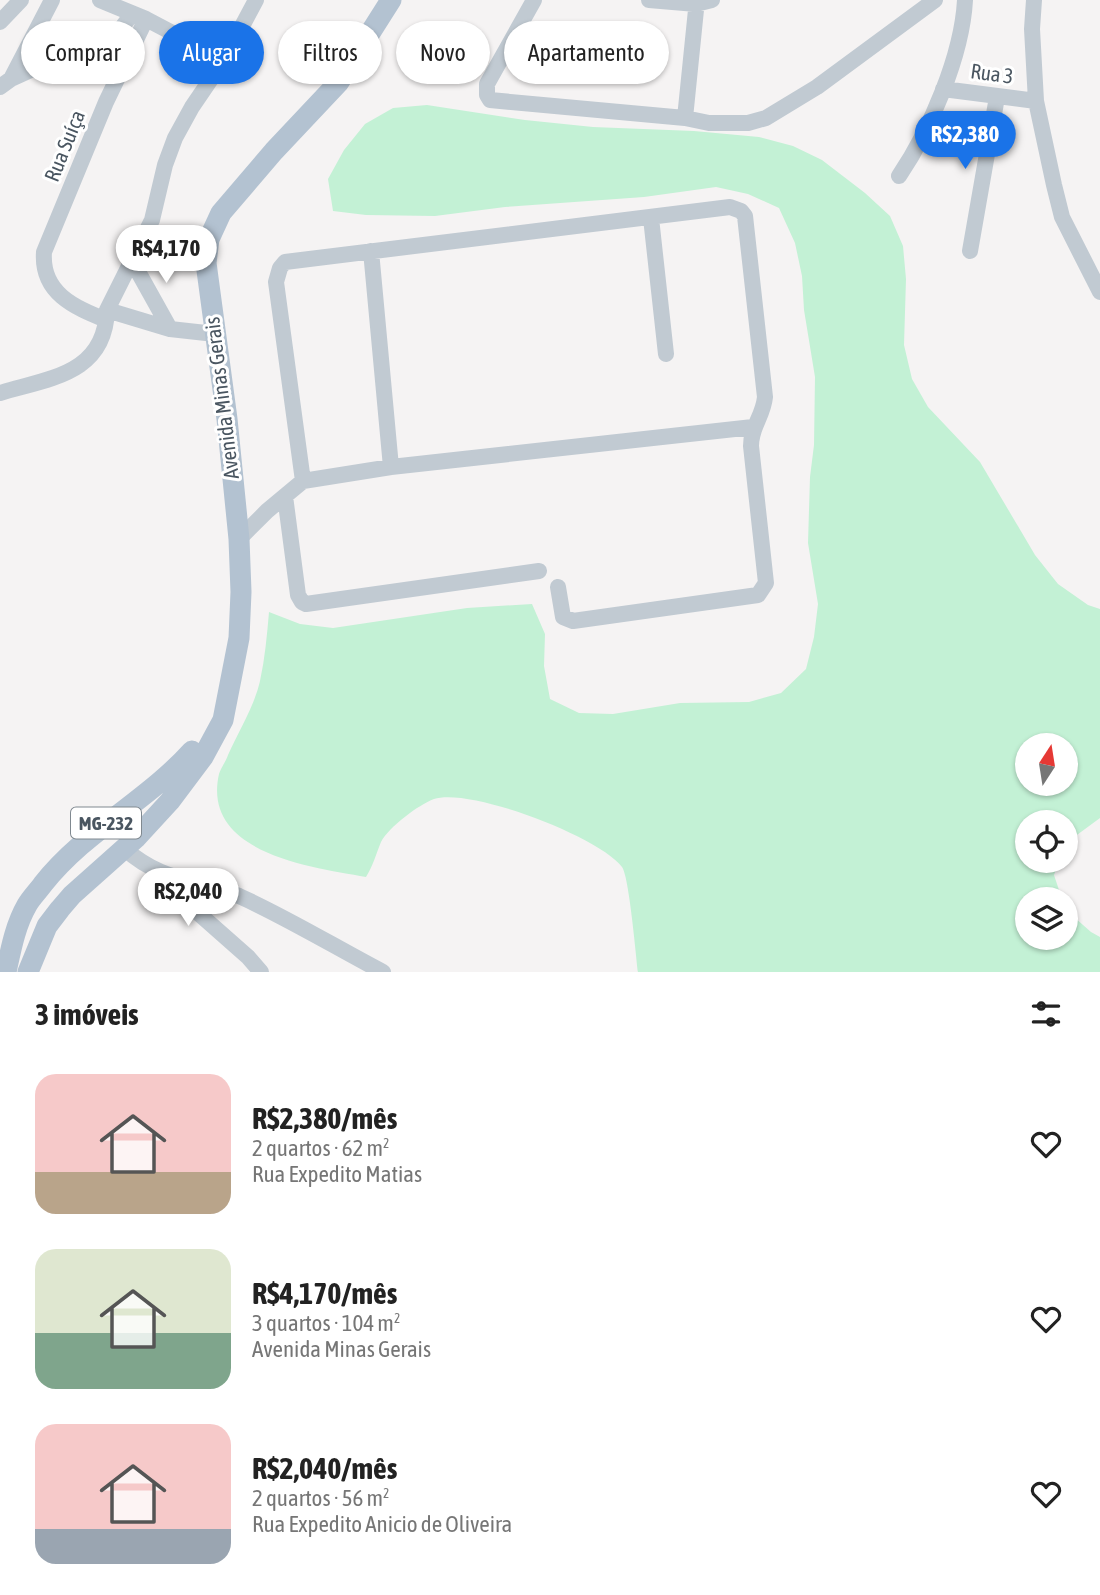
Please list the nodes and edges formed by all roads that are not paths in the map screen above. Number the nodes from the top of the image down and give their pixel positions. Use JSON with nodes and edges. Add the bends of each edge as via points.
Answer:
{"nodes":[{"id":1,"x":21,"y":0,"type":"edge"},
{"id":2,"x":52,"y":0,"type":"edge"},
{"id":3,"x":100,"y":0,"type":"edge"},
{"id":4,"x":256,"y":0,"type":"edge"},
{"id":5,"x":391,"y":0,"type":"edge"},
{"id":6,"x":534,"y":0,"type":"edge"},
{"id":7,"x":649,"y":0,"type":"edge"},
{"id":8,"x":935,"y":0,"type":"edge"},
{"id":9,"x":965,"y":0,"type":"edge"},
{"id":10,"x":1034,"y":0,"type":"edge"},
{"id":11,"x":702,"y":1,"type":"edge"},
{"id":12,"x":139,"y":17,"type":"junction"},
{"id":13,"x":245,"y":21,"type":"edge"},
{"id":14,"x":0,"y":22,"type":"edge"},
{"id":15,"x":159,"y":27,"type":"edge"},
{"id":16,"x":5,"y":83,"type":"edge"},
{"id":17,"x":208,"y":84,"type":"edge"},
{"id":18,"x":943,"y":89,"type":"junction"},
{"id":19,"x":996,"y":97,"type":"junction"},
{"id":20,"x":1036,"y":101,"type":"junction"},
{"id":21,"x":685,"y":118,"type":"junction"},
{"id":22,"x":900,"y":176,"type":"dead end"},
{"id":23,"x":651,"y":218,"type":"junction"},
{"id":24,"x":371,"y":251,"type":"junction"},
{"id":25,"x":970,"y":251,"type":"dead end"},
{"id":26,"x":131,"y":258,"type":"junction"},
{"id":27,"x":1100,"y":292,"type":"edge"},
{"id":28,"x":107,"y":315,"type":"junction"},
{"id":29,"x":170,"y":329,"type":"junction"},
{"id":30,"x":215,"y":334,"type":"junction"},
{"id":31,"x":666,"y":354,"type":"dead end"},
{"id":32,"x":0,"y":393,"type":"edge"},
{"id":33,"x":753,"y":427,"type":"junction"},
{"id":34,"x":391,"y":467,"type":"junction"},
{"id":35,"x":303,"y":481,"type":"junction"},
{"id":36,"x":285,"y":496,"type":"junction"},
{"id":37,"x":239,"y":539,"type":"junction"},
{"id":38,"x":539,"y":570,"type":"dead end"},
{"id":39,"x":558,"y":587,"type":"dead end"},
{"id":40,"x":230,"y":690,"type":"junction"},
{"id":41,"x":116,"y":815,"type":"junction"},
{"id":42,"x":131,"y":843,"type":"junction"},
{"id":43,"x":77,"y":848,"type":"junction"},
{"id":44,"x":141,"y":863,"type":"junction"},
{"id":45,"x":99,"y":872,"type":"junction"},
{"id":46,"x":6,"y":947,"type":"edge"},
{"id":47,"x":6,"y":972,"type":"edge"},
{"id":48,"x":28,"y":972,"type":"edge"},
{"id":49,"x":261,"y":972,"type":"edge"},
{"id":50,"x":383,"y":972,"type":"edge"}],
"edges":[{"from":1,"to":14,"type":"street"},
{"from":2,"to":16,"type":"street"},
{"from":3,"to":12,"type":"street"},
{"from":4,"to":13,"type":"street"},
{"from":5,"to":30,"type":"main road","name":"Avenida Minas Gerais","number":"MG-232","via":[[339,82],[274,151],[213,227],[206,263]]},
{"from":6,"to":21,"type":"street","via":[[487,85],[486,95],[494,101]]},
{"from":7,"to":11,"type":"street"},
{"from":8,"to":21,"type":"street","via":[[817,88],[766,118],[727,124]]},
{"from":9,"to":18,"type":"street","via":[[960,43]]},
{"from":10,"to":20,"type":"street","via":[[1031,29]]},
{"from":11,"to":21,"type":"street"},
{"from":12,"to":15,"type":"street"},
{"from":12,"to":16,"type":"street","via":[[105,42]]},
{"from":12,"to":28,"type":"street","name":"Rua Suíça","via":[[44,252],[47,276],[64,299],[79,309]]},
{"from":17,"to":26,"type":"street","via":[[176,138],[152,220]]},
{"from":18,"to":19,"type":"street","name":"Rua 3"},
{"from":18,"to":22,"type":"street","via":[[915,154]]},
{"from":19,"to":20,"type":"street","name":"Rua 3"},
{"from":19,"to":25,"type":"street"},
{"from":20,"to":27,"type":"street","via":[[1062,217]]},
{"from":23,"to":24,"type":"street"},
{"from":23,"to":31,"type":"street"},
{"from":23,"to":33,"type":"street","via":[[730,208],[745,216],[765,397],[764,410]]},
{"from":24,"to":34,"type":"street"},
{"from":24,"to":35,"type":"street","via":[[290,260],[278,274]]},
{"from":26,"to":28,"type":"street"},
{"from":26,"to":29,"type":"street"},
{"from":28,"to":29,"type":"street"},
{"from":28,"to":32,"type":"street","via":[[101,342],[80,364],[65,374]]},
{"from":29,"to":30,"type":"street"},
{"from":30,"to":37,"type":"main road","name":"Avenida Minas Gerais","number":"MG-232"},
{"from":33,"to":34,"type":"street"},
{"from":33,"to":39,"type":"street","via":[[751,446],[767,576],[758,595],[573,621],[563,617]]},
{"from":34,"to":35,"type":"street"},
{"from":35,"to":36,"type":"street"},
{"from":36,"to":37,"type":"street"},
{"from":36,"to":38,"type":"street","via":[[298,595],[306,604]]},
{"from":37,"to":40,"type":"main road","name":"Avenida Minas Gerais","number":"MG-232","via":[[239,638]]},
{"from":40,"to":41,"type":"main road","number":"MG-232","via":[[196,747],[174,771]]},
{"from":40,"to":42,"type":"main road","number":"MG-232","via":[[219,732],[203,757],[170,802]]},
{"from":41,"to":42,"type":"main road","via":[[129,824]]},
{"from":41,"to":43,"type":"main road","number":"MG-232"},
{"from":42,"to":44,"type":"street"},
{"from":42,"to":45,"type":"main road","number":"MG-232"},
{"from":43,"to":45,"type":"main road","via":[[85,862]]},
{"from":43,"to":46,"type":"main road","number":"MG-232","via":[[27,904]]},
{"from":44,"to":49,"type":"street"},
{"from":44,"to":50,"type":"street","via":[[239,896]]},
{"from":45,"to":48,"type":"main road","number":"MG-232","via":[[47,926]]},
{"from":46,"to":47,"type":"main road","number":"MG-232"}]}
